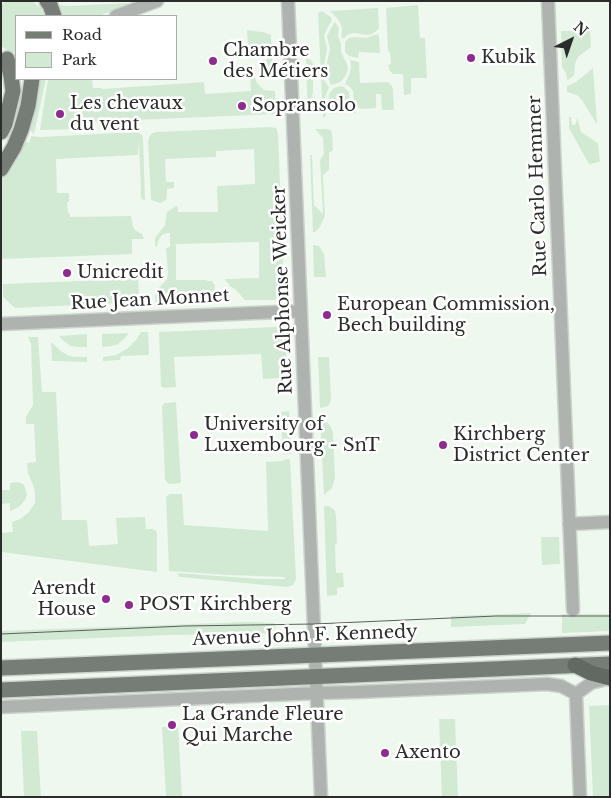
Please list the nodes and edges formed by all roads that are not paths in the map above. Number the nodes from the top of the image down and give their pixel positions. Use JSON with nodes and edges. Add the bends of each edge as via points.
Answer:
{"nodes":[{"id":1,"x":47,"y":1,"type":"edge"},
{"id":2,"x":157,"y":1,"type":"edge"},
{"id":3,"x":288,"y":1,"type":"edge"},
{"id":4,"x":548,"y":1,"type":"edge"},
{"id":5,"x":54,"y":15,"type":"edge"},
{"id":6,"x":119,"y":15,"type":"edge"},
{"id":7,"x":8,"y":58,"type":"edge"},
{"id":8,"x":32,"y":80,"type":"edge"},
{"id":9,"x":1,"y":132,"type":"edge"},
{"id":10,"x":1,"y":169,"type":"edge"},
{"id":11,"x":301,"y":310,"type":"junction"},
{"id":12,"x":1,"y":324,"type":"edge"},
{"id":13,"x":610,"y":522,"type":"edge"},
{"id":14,"x":569,"y":524,"type":"junction"},
{"id":15,"x":573,"y":610,"type":"dead end"},
{"id":16,"x":610,"y":642,"type":"edge"},
{"id":17,"x":315,"y":654,"type":"junction"},
{"id":18,"x":610,"y":664,"type":"edge"},
{"id":19,"x":575,"y":665,"type":"junction"},
{"id":20,"x":1,"y":668,"type":"edge"},
{"id":21,"x":316,"y":676,"type":"junction"},
{"id":22,"x":610,"y":678,"type":"edge"},
{"id":23,"x":229,"y":680,"type":"junction"},
{"id":24,"x":1,"y":690,"type":"edge"},
{"id":25,"x":317,"y":692,"type":"junction"},
{"id":26,"x":576,"y":694,"type":"junction"},
{"id":27,"x":230,"y":696,"type":"junction"},
{"id":28,"x":1,"y":707,"type":"edge"},
{"id":29,"x":321,"y":797,"type":"edge"},
{"id":30,"x":580,"y":797,"type":"edge"}],
"edges":[{"from":1,"to":5,"type":"main road"},
{"from":2,"to":6,"type":"street"},
{"from":3,"to":11,"type":"street","name":"Rue Alphonse Weicker"},
{"from":4,"to":14,"type":"street","name":"Rue Carlo Hemmer"},
{"from":7,"to":9,"type":"main road","via":[[13,91]]},
{"from":8,"to":10,"type":"main road","via":[[21,130]]},
{"from":11,"to":12,"type":"street","name":"Rue Jean Monnet"},
{"from":11,"to":17,"type":"street","name":"Rue Alphonse Weicker"},
{"from":13,"to":14,"type":"street"},
{"from":14,"to":15,"type":"street","name":"Rue Carlo Hemmer"},
{"from":16,"to":17,"type":"main road","name":"Avenue John F. Kennedy"},
{"from":17,"to":20,"type":"main road","name":"Avenue John F. Kennedy"},
{"from":17,"to":21,"type":"street","name":"Rue Alphonse Weicker"},
{"from":18,"to":19,"type":"main road"},
{"from":19,"to":21,"type":"main road"},
{"from":19,"to":22,"type":"highway"},
{"from":21,"to":23,"type":"main road"},
{"from":21,"to":25,"type":"street","name":"Rue Alphonse Weicker"},
{"from":22,"to":26,"type":"street","via":[[591,683]]},
{"from":23,"to":24,"type":"main road"},
{"from":23,"to":27,"type":"street"},
{"from":25,"to":26,"type":"street","via":[[547,684],[561,686]]},
{"from":25,"to":27,"type":"street"},
{"from":25,"to":29,"type":"street","name":"Rue Alphonse Weicker"},
{"from":26,"to":30,"type":"street"},
{"from":27,"to":28,"type":"street"}]}
